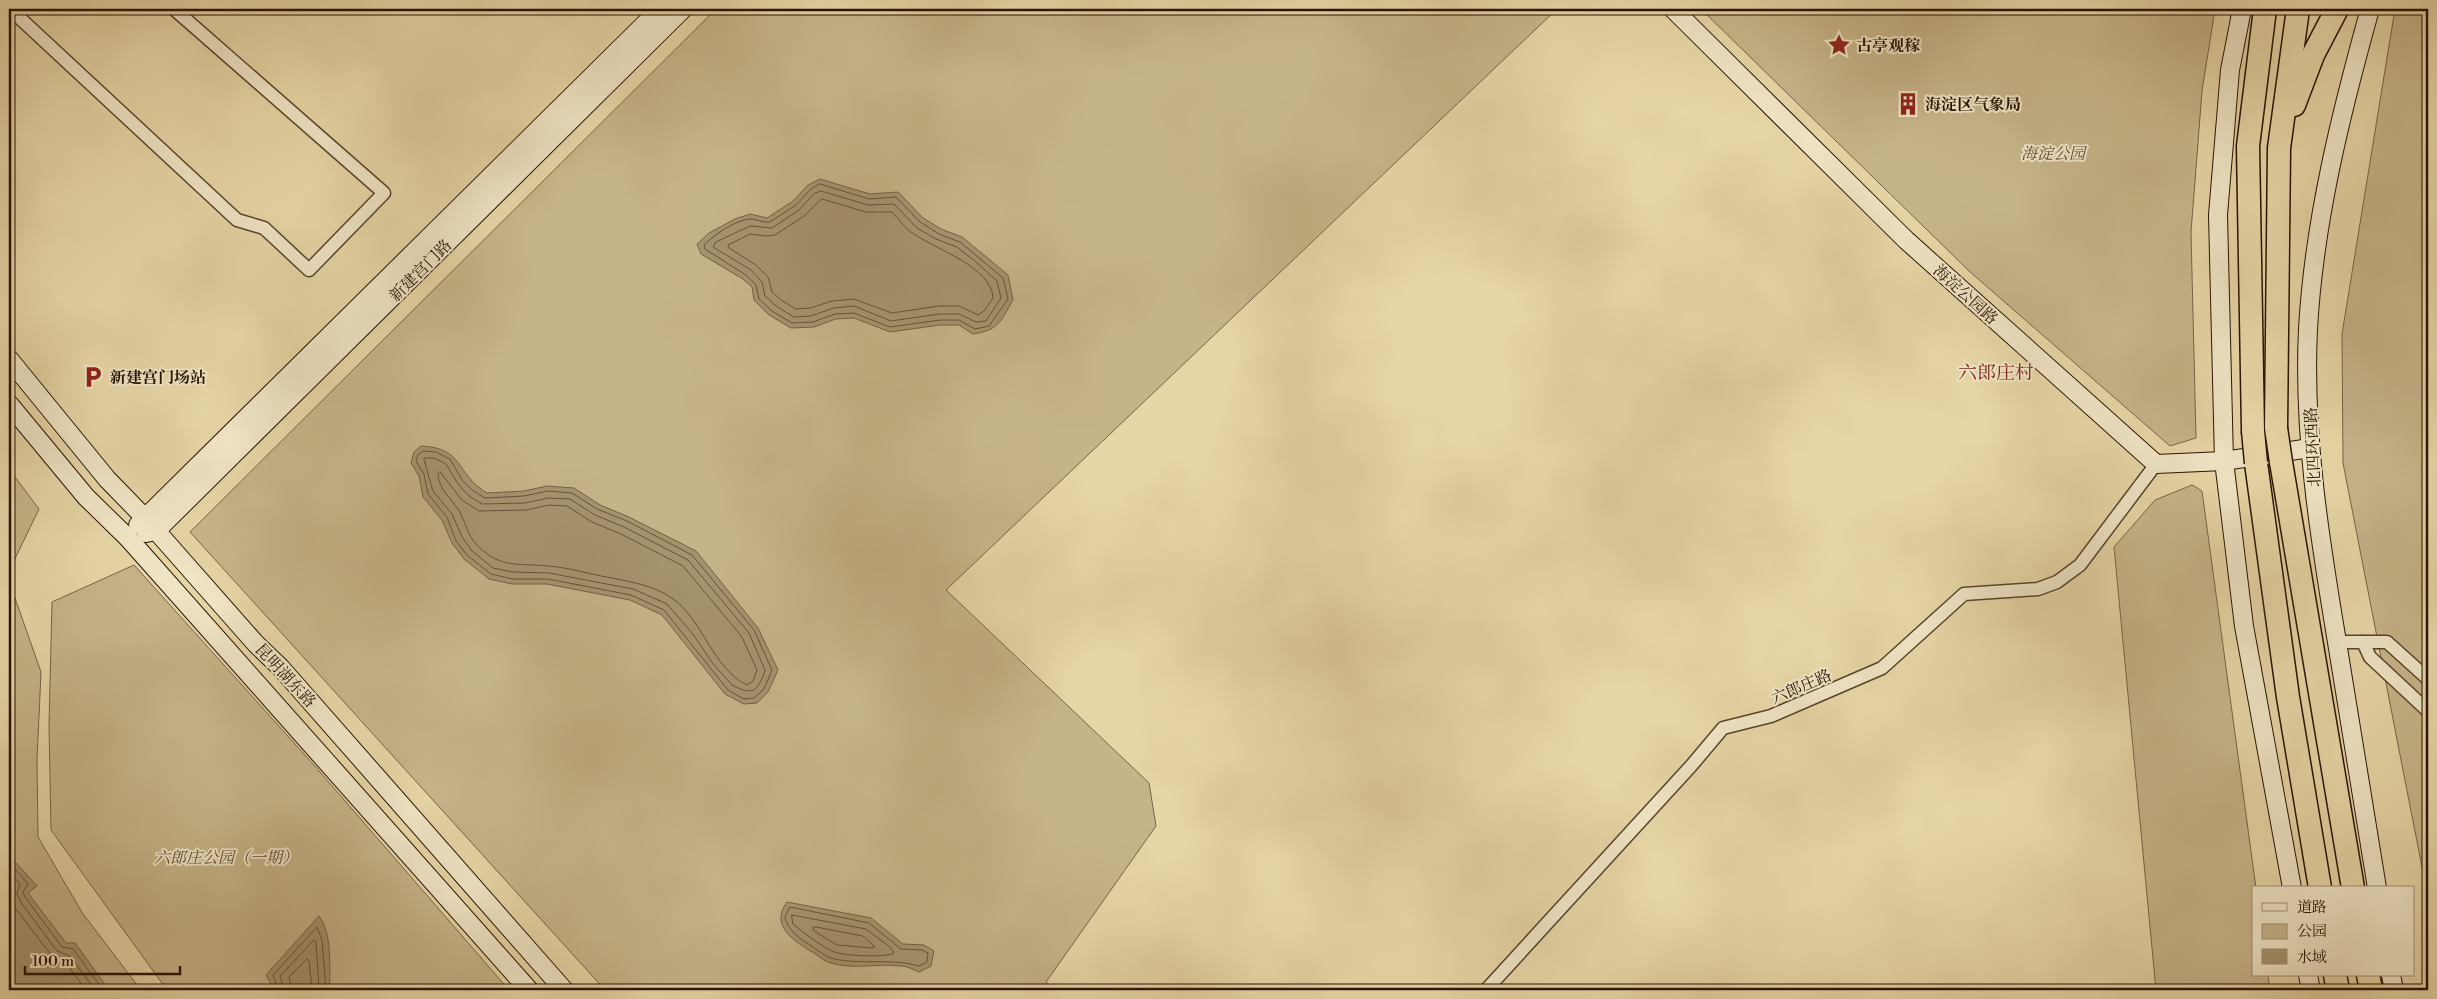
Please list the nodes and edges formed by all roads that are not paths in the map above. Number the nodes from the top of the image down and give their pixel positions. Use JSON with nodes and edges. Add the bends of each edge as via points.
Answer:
{"nodes":[{"id":1,"x":10,"y":9,"type":"edge"},
{"id":2,"x":174,"y":9,"type":"edge"},
{"id":3,"x":660,"y":9,"type":"edge"},
{"id":4,"x":683,"y":9,"type":"edge"},
{"id":5,"x":1673,"y":9,"type":"edge"},
{"id":6,"x":2242,"y":9,"type":"edge"},
{"id":7,"x":2266,"y":9,"type":"edge"},
{"id":8,"x":2298,"y":9,"type":"edge"},
{"id":9,"x":2331,"y":9,"type":"edge"},
{"id":10,"x":2337,"y":9,"type":"edge"},
{"id":11,"x":2370,"y":9,"type":"edge"},
{"id":12,"x":2314,"y":55,"type":"junction"},
{"id":13,"x":2278,"y":148,"type":"junction"},
{"id":14,"x":9,"y":359,"type":"edge"},
{"id":15,"x":10,"y":408,"type":"edge"},
{"id":16,"x":2310,"y":448,"type":"junction"},
{"id":17,"x":2224,"y":461,"type":"junction"},
{"id":18,"x":2156,"y":464,"type":"junction"},
{"id":19,"x":144,"y":517,"type":"junction"},
{"id":20,"x":156,"y":531,"type":"junction"},
{"id":21,"x":128,"y":538,"type":"junction"},
{"id":22,"x":2337,"y":642,"type":"junction"},
{"id":23,"x":2363,"y":642,"type":"junction"},
{"id":24,"x":2428,"y":679,"type":"edge"},
{"id":25,"x":2428,"y":711,"type":"edge"},
{"id":26,"x":2292,"y":886,"type":"edge"},
{"id":27,"x":2320,"y":886,"type":"edge"},
{"id":28,"x":2353,"y":886,"type":"edge"},
{"id":29,"x":2377,"y":886,"type":"edge"},
{"id":30,"x":2308,"y":976,"type":"edge"},
{"id":31,"x":2336,"y":976,"type":"edge"},
{"id":32,"x":2368,"y":976,"type":"edge"},
{"id":33,"x":2392,"y":976,"type":"edge"},
{"id":34,"x":529,"y":990,"type":"edge"},
{"id":35,"x":564,"y":990,"type":"edge"},
{"id":36,"x":1486,"y":990,"type":"edge"},
{"id":37,"x":2311,"y":990,"type":"edge"},
{"id":38,"x":2338,"y":990,"type":"edge"},
{"id":39,"x":2371,"y":990,"type":"edge"},
{"id":40,"x":2394,"y":990,"type":"edge"}],
"edges":[{"from":1,"to":2,"type":"street","via":[[237,220],[264,228],[309,270],[384,194]]},
{"from":3,"to":19,"type":"street","name":"新建宫门路"},
{"from":4,"to":20,"type":"street","name":"新建宫门路"},
{"from":5,"to":18,"type":"street","name":"海淀公园路","via":[[1906,240]]},
{"from":6,"to":17,"type":"street","via":[[2230,70],[2218,215]]},
{"from":7,"to":27,"type":"highway","bridge":true,"via":[[2248,146],[2253,431],[2288,697]]},
{"from":8,"to":13,"type":"highway","name":"北四环西路"},
{"from":9,"to":12,"type":"highway"},
{"from":10,"to":12,"type":"highway"},
{"from":11,"to":16,"type":"street","name":"北四环西路","via":[[2346,93],[2320,226],[2308,329]]},
{"from":12,"to":13,"type":"highway"},
{"from":13,"to":28,"type":"highway","name":"北四环西路","bridge":true,"via":[[2276,428]]},
{"from":14,"to":19,"type":"street","name":"昆明湖东路","via":[[107,479]]},
{"from":15,"to":21,"type":"street","name":"昆明湖东路","via":[[86,497]]},
{"from":16,"to":17,"type":"street"},
{"from":16,"to":22,"type":"street","name":"北四环西路","via":[[2318,526]]},
{"from":17,"to":18,"type":"street"},
{"from":17,"to":26,"type":"street","via":[[2244,626]]},
{"from":18,"to":36,"type":"street","name":"六郎庄路","via":[[2080,565],[2057,582],[2038,589],[1964,594],[1882,668],[1771,716],[1723,728]]},
{"from":19,"to":20,"type":"street","name":"昆明湖东路"},
{"from":19,"to":21,"type":"street","name":"新建宫门路"},
{"from":20,"to":21,"type":"street"},
{"from":20,"to":35,"type":"street","name":"昆明湖东路"},
{"from":21,"to":34,"type":"street","name":"昆明湖东路"},
{"from":22,"to":23,"type":"street"},
{"from":22,"to":29,"type":"street","name":"北四环西路"},
{"from":23,"to":24,"type":"street","via":[[2387,642]]},
{"from":23,"to":25,"type":"street","via":[[2370,657]]},
{"from":30,"to":37,"type":"street"},
{"from":31,"to":38,"type":"highway"},
{"from":32,"to":39,"type":"highway"},
{"from":33,"to":40,"type":"street"}]}
